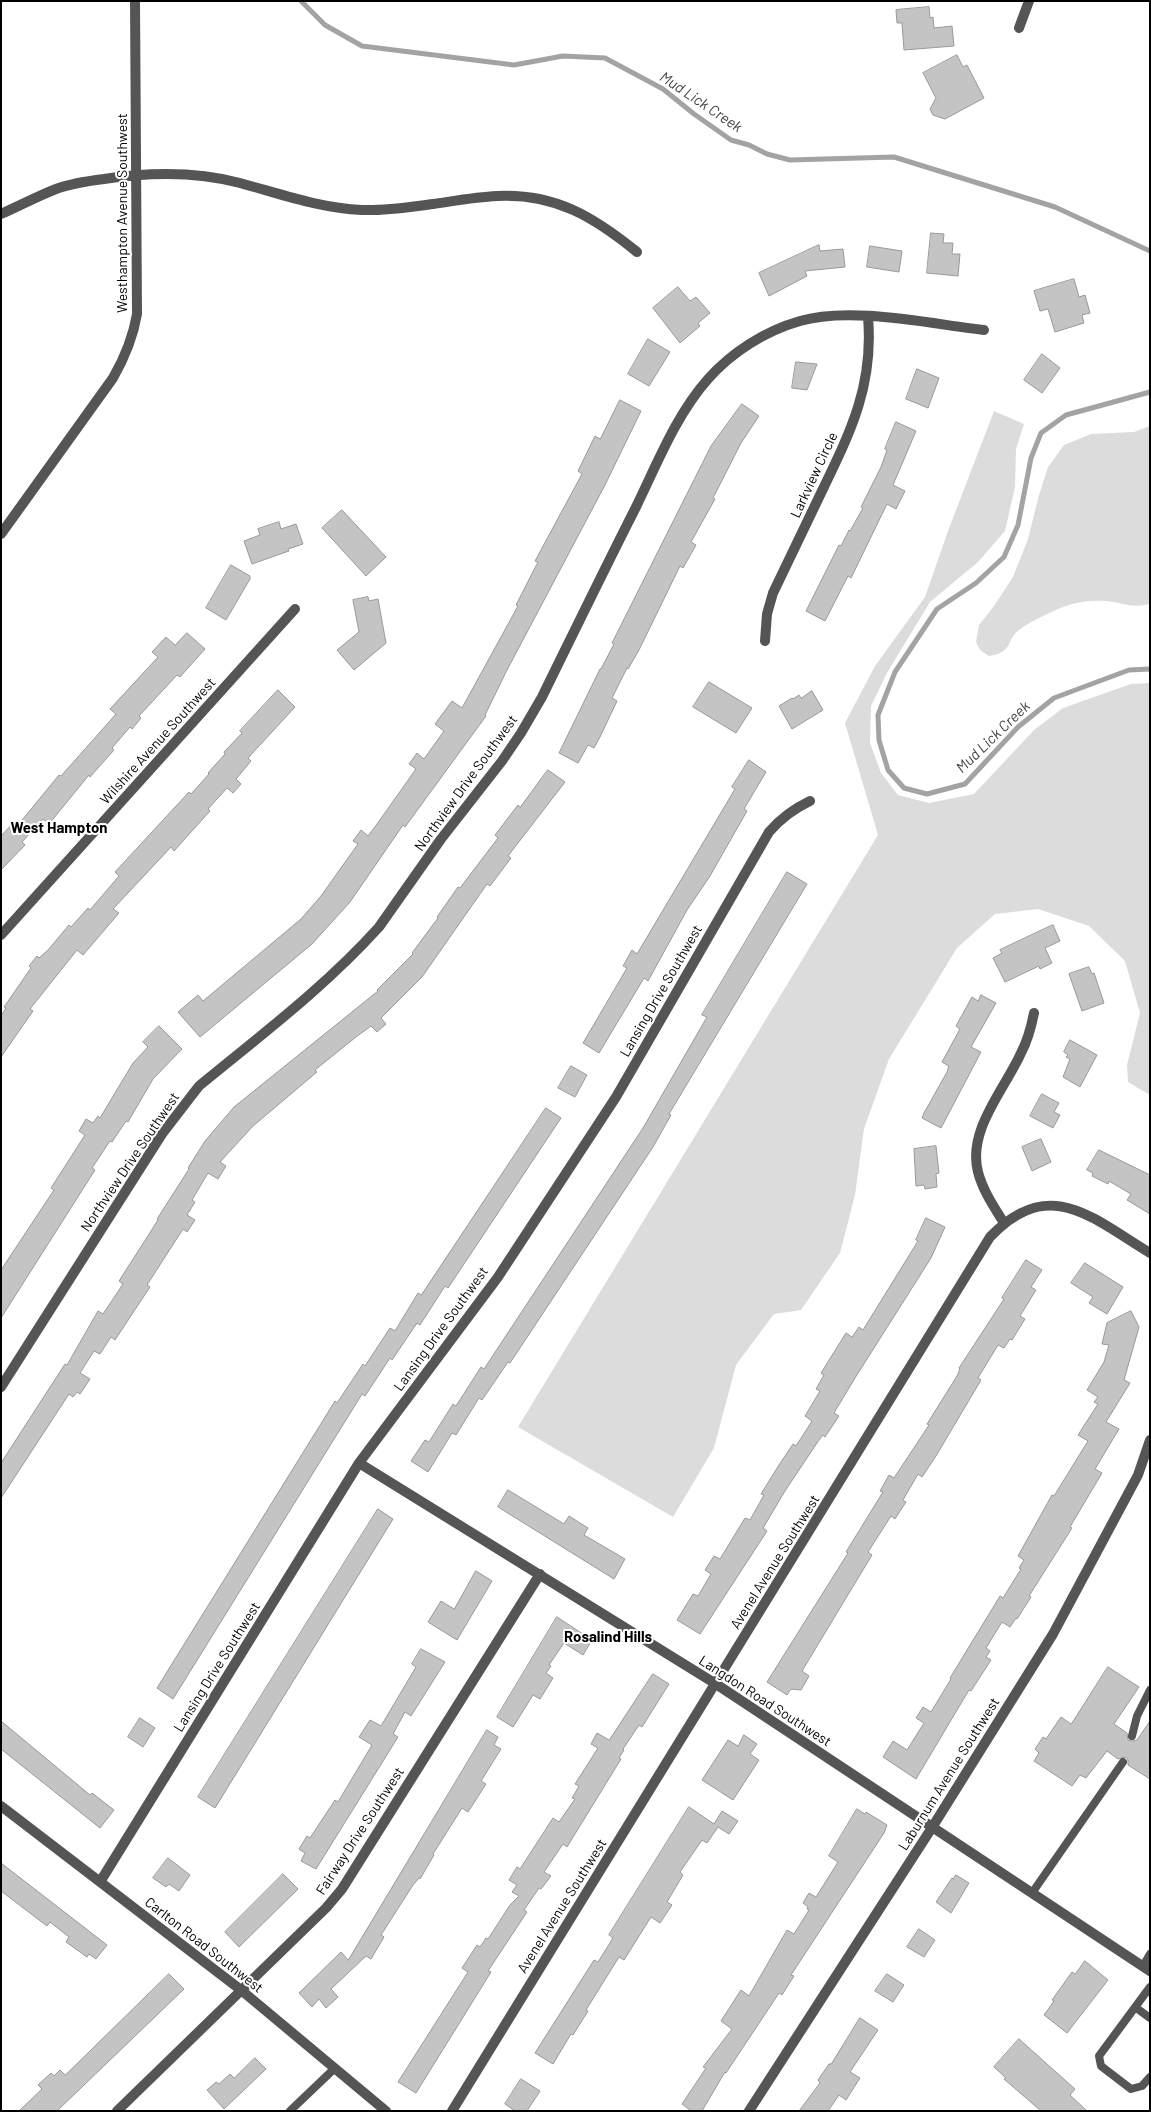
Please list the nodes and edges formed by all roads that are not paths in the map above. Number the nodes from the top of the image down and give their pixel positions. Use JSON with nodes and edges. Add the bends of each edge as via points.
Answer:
{"nodes":[{"id":1,"x":135,"y":1,"type":"edge"},
{"id":2,"x":1029,"y":1,"type":"edge"},
{"id":3,"x":1019,"y":28,"type":"dead end"},
{"id":4,"x":137,"y":174,"type":"junction"},
{"id":5,"x":1,"y":214,"type":"edge"},
{"id":6,"x":637,"y":252,"type":"dead end"},
{"id":7,"x":868,"y":316,"type":"junction"},
{"id":8,"x":984,"y":330,"type":"dead end"},
{"id":9,"x":1,"y":534,"type":"edge"},
{"id":10,"x":295,"y":609,"type":"dead end"},
{"id":11,"x":765,"y":641,"type":"dead end"},
{"id":12,"x":810,"y":801,"type":"dead end"},
{"id":13,"x":1,"y":935,"type":"edge"},
{"id":14,"x":1034,"y":1013,"type":"dead end"},
{"id":15,"x":1004,"y":1223,"type":"junction"},
{"id":16,"x":1150,"y":1253,"type":"edge"},
{"id":17,"x":1,"y":1387,"type":"edge"},
{"id":18,"x":1150,"y":1440,"type":"edge"},
{"id":19,"x":360,"y":1463,"type":"junction"},
{"id":20,"x":540,"y":1574,"type":"junction"},
{"id":21,"x":716,"y":1684,"type":"junction"},
{"id":22,"x":1150,"y":1690,"type":"edge"},
{"id":23,"x":1132,"y":1736,"type":"dead end"},
{"id":24,"x":1123,"y":1762,"type":"dead end"},
{"id":25,"x":1,"y":1806,"type":"edge"},
{"id":26,"x":933,"y":1826,"type":"junction"},
{"id":27,"x":100,"y":1882,"type":"junction"},
{"id":28,"x":1032,"y":1893,"type":"junction"},
{"id":29,"x":1150,"y":1954,"type":"edge"},
{"id":30,"x":1146,"y":1969,"type":"edge"},
{"id":31,"x":1150,"y":1987,"type":"edge"},
{"id":32,"x":241,"y":1990,"type":"junction"},
{"id":33,"x":1135,"y":2007,"type":"junction"},
{"id":34,"x":1150,"y":2018,"type":"edge"},
{"id":35,"x":335,"y":2068,"type":"junction"},
{"id":36,"x":1150,"y":2078,"type":"edge"},
{"id":37,"x":116,"y":2111,"type":"edge"},
{"id":38,"x":290,"y":2111,"type":"edge"},
{"id":39,"x":386,"y":2111,"type":"edge"},
{"id":40,"x":452,"y":2111,"type":"edge"},
{"id":41,"x":749,"y":2111,"type":"edge"}],
"edges":[{"from":1,"to":4,"type":"street","name":"Westhampton Avenue Southwest"},
{"from":2,"to":3,"type":"street"},
{"from":4,"to":5,"type":"street","via":[[80,182]]},
{"from":4,"to":6,"type":"street","via":[[200,176],[239,183],[302,202],[362,210],[390,210],[496,196],[541,199],[590,217]]},
{"from":4,"to":9,"type":"street","name":"Westhampton Avenue Southwest","via":[[137,314],[134,336],[113,378]]},
{"from":7,"to":8,"type":"street","name":"Northview Drive Southwest"},
{"from":7,"to":11,"type":"street","name":"Larkview Circle","via":[[868,371],[861,400],[848,438],[773,593]]},
{"from":7,"to":17,"type":"street","name":"Northview Drive Southwest","via":[[825,316],[777,328],[750,343],[708,379],[662,453],[542,697],[521,733],[379,927],[353,956],[199,1086],[183,1104]]},
{"from":10,"to":13,"type":"street","name":"Wilshire Avenue Southwest"},
{"from":12,"to":19,"type":"street","name":"Lansing Drive Southwest","via":[[793,809],[769,832],[582,1150],[498,1276]]},
{"from":14,"to":15,"type":"street","via":[[1021,1055],[988,1115],[976,1152],[982,1184]]},
{"from":15,"to":16,"type":"street","via":[[1031,1209],[1061,1206],[1077,1209]]},
{"from":15,"to":21,"type":"street","name":"Avenel Avenue Southwest","via":[[990,1237]]},
{"from":18,"to":26,"type":"street","name":"Laburnum Avenue Southwest","via":[[1138,1476],[1053,1634]]},
{"from":19,"to":20,"type":"street","name":"Langdon Road Southwest"},
{"from":19,"to":27,"type":"street","name":"Lansing Drive Southwest"},
{"from":20,"to":21,"type":"street","name":"Langdon Road Southwest"},
{"from":20,"to":32,"type":"street","name":"Fairway Drive Southwest","via":[[342,1889]]},
{"from":21,"to":26,"type":"street","name":"Langdon Road Southwest"},
{"from":21,"to":40,"type":"street","name":"Avenel Avenue Southwest"},
{"from":22,"to":23,"type":"lane","via":[[1137,1716]]},
{"from":24,"to":28,"type":"lane"},
{"from":25,"to":27,"type":"street","name":"Carlton Road Southwest"},
{"from":26,"to":28,"type":"street","name":"Langdon Road Southwest"},
{"from":26,"to":41,"type":"street","name":"Laburnum Avenue Southwest"},
{"from":27,"to":32,"type":"street","name":"Carlton Road Southwest"},
{"from":28,"to":30,"type":"street","name":"Langdon Road Southwest"},
{"from":29,"to":30,"type":"lane"},
{"from":31,"to":33,"type":"lane"},
{"from":32,"to":35,"type":"street","name":"Carlton Road Southwest"},
{"from":32,"to":37,"type":"street","name":"Fairway Drive Southwest"},
{"from":33,"to":34,"type":"lane"},
{"from":33,"to":36,"type":"lane","via":[[1099,2056],[1101,2066],[1131,2089],[1142,2086]]},
{"from":35,"to":38,"type":"lane"},
{"from":35,"to":39,"type":"street","name":"Carlton Road Southwest"}]}
